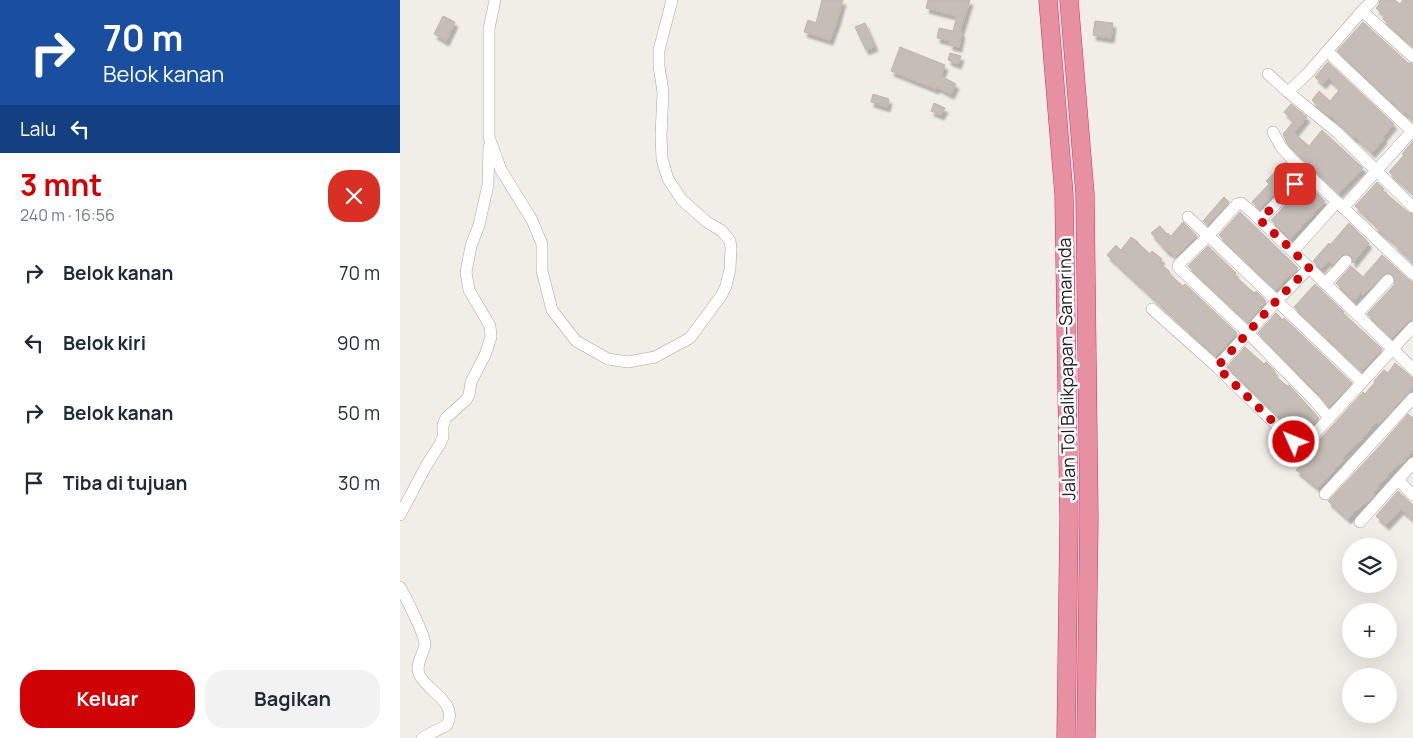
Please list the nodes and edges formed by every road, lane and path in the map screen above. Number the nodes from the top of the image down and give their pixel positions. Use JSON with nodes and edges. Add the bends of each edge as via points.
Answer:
{"nodes":[{"id":1,"x":495,"y":0,"type":"edge"},
{"id":2,"x":672,"y":0,"type":"edge"},
{"id":3,"x":1048,"y":0,"type":"edge"},
{"id":4,"x":1069,"y":0,"type":"edge"},
{"id":5,"x":1373,"y":0,"type":"edge"},
{"id":6,"x":1362,"y":11,"type":"junction"},
{"id":7,"x":1327,"y":52,"type":"junction"},
{"id":8,"x":1413,"y":57,"type":"edge"},
{"id":9,"x":1268,"y":74,"type":"dead end"},
{"id":10,"x":1288,"y":92,"type":"junction"},
{"id":11,"x":1413,"y":131,"type":"edge"},
{"id":12,"x":1273,"y":132,"type":"dead end"},
{"id":13,"x":489,"y":137,"type":"junction"},
{"id":14,"x":1376,"y":170,"type":"junction"},
{"id":15,"x":1306,"y":172,"type":"junction"},
{"id":16,"x":1340,"y":205,"type":"junction"},
{"id":17,"x":1413,"y":207,"type":"edge"},
{"id":18,"x":1188,"y":218,"type":"dead end"},
{"id":19,"x":1260,"y":220,"type":"junction"},
{"id":20,"x":1208,"y":236,"type":"junction"},
{"id":21,"x":1293,"y":251,"type":"junction"},
{"id":22,"x":1346,"y":261,"type":"dead end"},
{"id":23,"x":1309,"y":268,"type":"junction"},
{"id":24,"x":1413,"y":274,"type":"edge"},
{"id":25,"x":1388,"y":280,"type":"dead end"},
{"id":26,"x":1325,"y":284,"type":"junction"},
{"id":27,"x":1277,"y":300,"type":"junction"},
{"id":28,"x":1152,"y":309,"type":"dead end"},
{"id":29,"x":1357,"y":314,"type":"junction"},
{"id":30,"x":1413,"y":327,"type":"edge"},
{"id":31,"x":1248,"y":333,"type":"junction"},
{"id":32,"x":1393,"y":349,"type":"junction"},
{"id":33,"x":1217,"y":367,"type":"junction"},
{"id":34,"x":1413,"y":368,"type":"edge"},
{"id":35,"x":1362,"y":382,"type":"junction"},
{"id":36,"x":1413,"y":398,"type":"edge"},
{"id":37,"x":1329,"y":418,"type":"junction"},
{"id":38,"x":1413,"y":463,"type":"edge"},
{"id":39,"x":1398,"y":480,"type":"junction"},
{"id":40,"x":1325,"y":494,"type":"dead end"},
{"id":41,"x":1413,"y":495,"type":"edge"},
{"id":42,"x":400,"y":515,"type":"edge"},
{"id":43,"x":1360,"y":522,"type":"dead end"},
{"id":44,"x":400,"y":587,"type":"edge"},
{"id":45,"x":422,"y":738,"type":"edge"},
{"id":46,"x":1066,"y":738,"type":"edge"},
{"id":47,"x":1086,"y":738,"type":"edge"}],
"edges":[{"from":1,"to":13,"type":"street","via":[[489,29]]},
{"from":2,"to":13,"type":"street","via":[[659,50],[663,92],[662,159],[668,179],[682,200],[722,231],[730,241],[731,249],[726,286],[690,338],[655,356],[628,362],[608,359],[576,341],[552,310],[542,271],[542,244],[532,220],[501,170]]},
{"from":3,"to":46,"type":"highway","name":"Jalan Tol Balikpapan–Samarinda","via":[[1064,195],[1069,518]]},
{"from":4,"to":47,"type":"highway","name":"Jalan Tol Balikpapan–Samarinda","via":[[1085,194],[1089,518]]},
{"from":5,"to":6,"type":"street"},
{"from":6,"to":7,"type":"street"},
{"from":6,"to":8,"type":"street"},
{"from":7,"to":10,"type":"street"},
{"from":7,"to":11,"type":"street"},
{"from":9,"to":10,"type":"street"},
{"from":10,"to":14,"type":"street"},
{"from":11,"to":14,"type":"street"},
{"from":12,"to":15,"type":"street","via":[[1281,147]]},
{"from":13,"to":42,"type":"street","via":[[488,185],[466,272],[469,290],[490,326],[491,337],[469,394],[446,418],[440,444]]},
{"from":14,"to":16,"type":"street"},
{"from":14,"to":17,"type":"street"},
{"from":15,"to":16,"type":"street"},
{"from":15,"to":19,"type":"street"},
{"from":16,"to":21,"type":"street"},
{"from":16,"to":24,"type":"street"},
{"from":18,"to":20,"type":"street"},
{"from":19,"to":20,"type":"street","via":[[1241,203],[1236,204]]},
{"from":19,"to":21,"type":"street"},
{"from":20,"to":27,"type":"street"},
{"from":20,"to":31,"type":"street","via":[[1178,267]]},
{"from":21,"to":23,"type":"street"},
{"from":22,"to":26,"type":"street"},
{"from":23,"to":26,"type":"street"},
{"from":23,"to":27,"type":"street"},
{"from":25,"to":29,"type":"street"},
{"from":26,"to":29,"type":"street"},
{"from":27,"to":31,"type":"street"},
{"from":27,"to":35,"type":"street"},
{"from":28,"to":33,"type":"street"},
{"from":29,"to":32,"type":"street"},
{"from":30,"to":32,"type":"street"},
{"from":31,"to":33,"type":"street"},
{"from":31,"to":37,"type":"street"},
{"from":32,"to":34,"type":"street"},
{"from":32,"to":35,"type":"street"},
{"from":33,"to":37,"type":"street","via":[[1297,445],[1304,445]]},
{"from":35,"to":37,"type":"street"},
{"from":36,"to":40,"type":"street"},
{"from":38,"to":39,"type":"street"},
{"from":39,"to":41,"type":"street"},
{"from":39,"to":43,"type":"street"},
{"from":44,"to":45,"type":"street","via":[[424,638],[418,665],[420,674],[450,713],[447,724]]}]}
